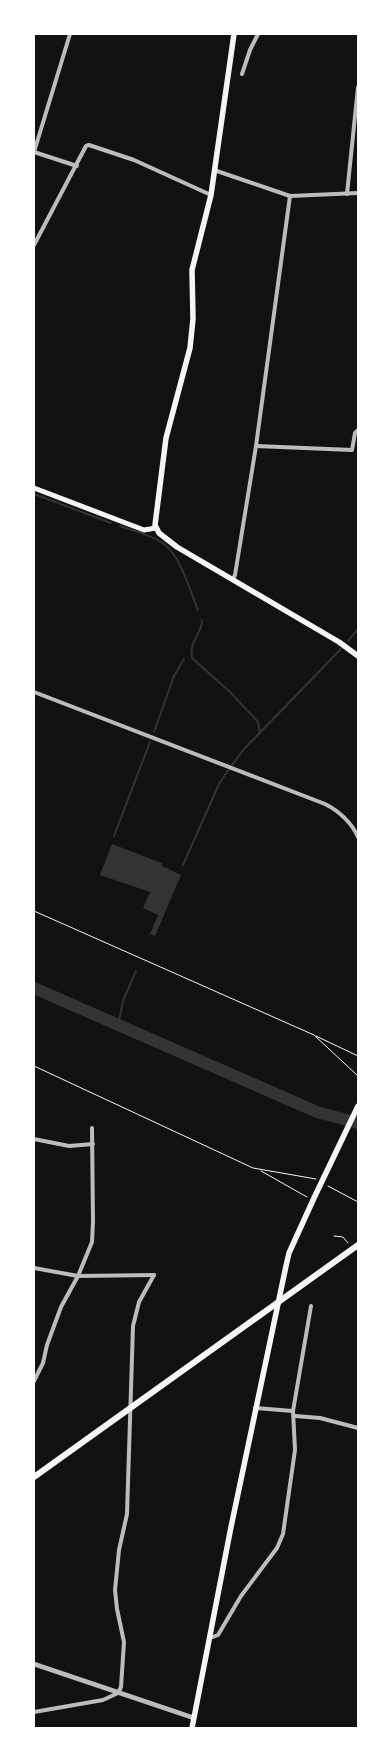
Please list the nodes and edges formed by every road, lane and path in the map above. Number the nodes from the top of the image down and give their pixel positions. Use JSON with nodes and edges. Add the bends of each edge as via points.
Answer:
{"nodes":[{"id":1,"x":70,"y":34,"type":"edge"},
{"id":2,"x":234,"y":34,"type":"edge"},
{"id":3,"x":258,"y":34,"type":"edge"},
{"id":4,"x":242,"y":74,"type":"dead end"},
{"id":5,"x":358,"y":87,"type":"edge"},
{"id":6,"x":34,"y":152,"type":"edge"},
{"id":7,"x":77,"y":166,"type":"junction"},
{"id":8,"x":214,"y":170,"type":"junction"},
{"id":9,"x":358,"y":193,"type":"edge"},
{"id":10,"x":347,"y":194,"type":"junction"},
{"id":11,"x":211,"y":195,"type":"junction"},
{"id":12,"x":290,"y":196,"type":"junction"},
{"id":13,"x":34,"y":245,"type":"edge"},
{"id":14,"x":358,"y":430,"type":"edge"},
{"id":15,"x":256,"y":446,"type":"junction"},
{"id":16,"x":34,"y":488,"type":"edge"},
{"id":17,"x":156,"y":528,"type":"junction"},
{"id":18,"x":233,"y":579,"type":"junction"},
{"id":19,"x":358,"y":656,"type":"edge"},
{"id":20,"x":34,"y":692,"type":"edge"},
{"id":21,"x":358,"y":837,"type":"edge"},
{"id":22,"x":34,"y":911,"type":"edge"},
{"id":23,"x":314,"y":1035,"type":"junction"},
{"id":24,"x":358,"y":1056,"type":"edge"},
{"id":25,"x":34,"y":1066,"type":"edge"},
{"id":26,"x":358,"y":1076,"type":"edge"},
{"id":27,"x":358,"y":1106,"type":"edge"},
{"id":28,"x":92,"y":1128,"type":"dead end"},
{"id":29,"x":34,"y":1139,"type":"edge"},
{"id":30,"x":93,"y":1144,"type":"junction"},
{"id":31,"x":260,"y":1170,"type":"junction"},
{"id":32,"x":311,"y":1198,"type":"junction"},
{"id":33,"x":358,"y":1202,"type":"edge"},
{"id":34,"x":334,"y":1236,"type":"dead end"},
{"id":35,"x":348,"y":1243,"type":"dead end"},
{"id":36,"x":358,"y":1245,"type":"edge"},
{"id":37,"x":34,"y":1268,"type":"edge"},
{"id":38,"x":78,"y":1276,"type":"junction"},
{"id":39,"x":311,"y":1306,"type":"dead end"},
{"id":40,"x":34,"y":1381,"type":"edge"},
{"id":41,"x":255,"y":1408,"type":"junction"},
{"id":42,"x":294,"y":1411,"type":"junction"},
{"id":43,"x":294,"y":1416,"type":"junction"},
{"id":44,"x":358,"y":1428,"type":"edge"},
{"id":45,"x":34,"y":1478,"type":"edge"},
{"id":46,"x":210,"y":1638,"type":"junction"},
{"id":47,"x":34,"y":1664,"type":"edge"},
{"id":48,"x":118,"y":1693,"type":"junction"},
{"id":49,"x":34,"y":1712,"type":"edge"},
{"id":50,"x":194,"y":1718,"type":"junction"},
{"id":51,"x":192,"y":1728,"type":"edge"}],
"edges":[{"from":1,"to":6,"type":"street"},
{"from":2,"to":8,"type":"main road"},
{"from":3,"to":4,"type":"street"},
{"from":5,"to":10,"type":"street"},
{"from":6,"to":7,"type":"street"},
{"from":7,"to":11,"type":"street","via":[[86,146],[91,146],[134,160]]},
{"from":7,"to":13,"type":"street"},
{"from":8,"to":11,"type":"main road"},
{"from":8,"to":12,"type":"street"},
{"from":9,"to":10,"type":"street"},
{"from":10,"to":12,"type":"street"},
{"from":11,"to":17,"type":"main road","via":[[192,270],[190,348],[166,438]]},
{"from":12,"to":15,"type":"street"},
{"from":14,"to":15,"type":"street","via":[[352,450]]},
{"from":15,"to":18,"type":"street"},
{"from":16,"to":17,"type":"main road","via":[[144,530]]},
{"from":17,"to":18,"type":"main road","via":[[162,537],[177,547]]},
{"from":18,"to":19,"type":"main road"},
{"from":20,"to":21,"type":"street","via":[[331,807]]},
{"from":22,"to":23,"type":"path"},
{"from":23,"to":24,"type":"path"},
{"from":23,"to":26,"type":"path"},
{"from":25,"to":31,"type":"path"},
{"from":27,"to":32,"type":"main road"},
{"from":28,"to":30,"type":"street"},
{"from":29,"to":30,"type":"street","via":[[69,1146]]},
{"from":30,"to":38,"type":"street","via":[[92,1242]]},
{"from":31,"to":32,"type":"path"},
{"from":31,"to":33,"type":"path","via":[[315,1178]]},
{"from":32,"to":41,"type":"main road","via":[[289,1253]]},
{"from":34,"to":35,"type":"path","via":[[343,1237]]},
{"from":36,"to":45,"type":"highway"},
{"from":37,"to":38,"type":"street"},
{"from":38,"to":40,"type":"street","via":[[61,1307]]},
{"from":38,"to":48,"type":"street","via":[[154,1275],[139,1302],[133,1326],[127,1514],[115,1590],[124,1642]]},
{"from":39,"to":42,"type":"street"},
{"from":41,"to":42,"type":"street"},
{"from":41,"to":46,"type":"main road"},
{"from":42,"to":43,"type":"street"},
{"from":43,"to":44,"type":"street","via":[[320,1418]]},
{"from":43,"to":46,"type":"street","via":[[295,1450],[283,1534],[277,1548],[241,1596],[218,1634]]},
{"from":46,"to":50,"type":"main road"},
{"from":47,"to":48,"type":"street"},
{"from":48,"to":49,"type":"street","via":[[102,1700]]},
{"from":48,"to":50,"type":"street"},
{"from":50,"to":51,"type":"main road"}]}
